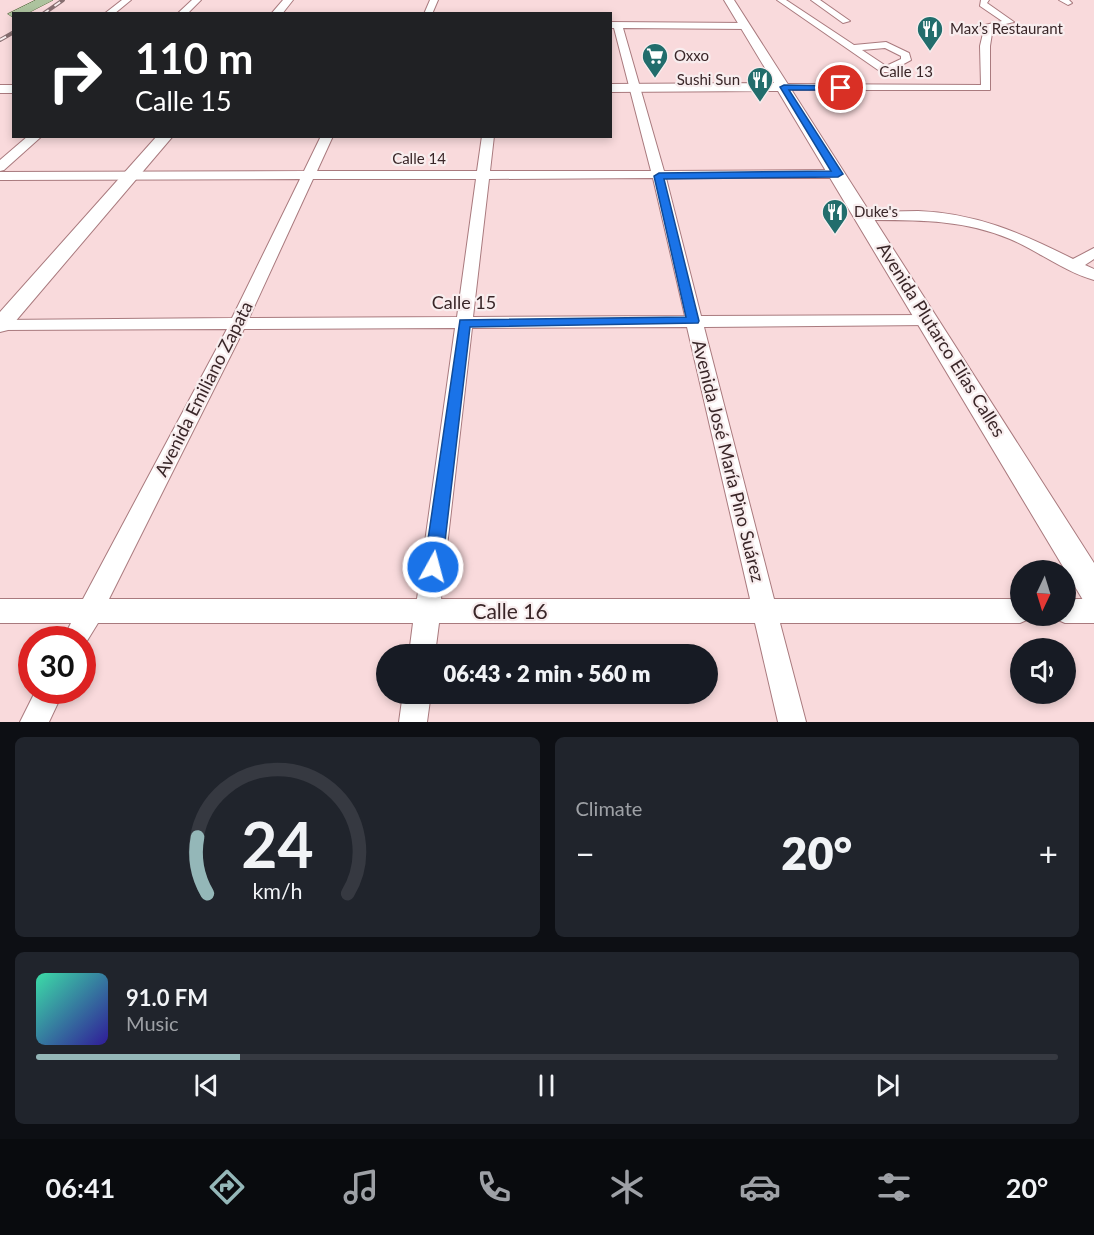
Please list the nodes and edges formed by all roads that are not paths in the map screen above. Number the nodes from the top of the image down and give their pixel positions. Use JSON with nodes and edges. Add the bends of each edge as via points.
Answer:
{"nodes":[{"id":1,"x":46,"y":0,"type":"edge"},
{"id":2,"x":127,"y":0,"type":"edge"},
{"id":3,"x":197,"y":0,"type":"edge"},
{"id":4,"x":288,"y":0,"type":"edge"},
{"id":5,"x":729,"y":0,"type":"edge"},
{"id":6,"x":782,"y":0,"type":"edge"},
{"id":7,"x":815,"y":0,"type":"edge"},
{"id":8,"x":985,"y":0,"type":"edge"},
{"id":9,"x":19,"y":12,"type":"edge"},
{"id":10,"x":111,"y":12,"type":"edge"},
{"id":11,"x":183,"y":12,"type":"edge"},
{"id":12,"x":278,"y":12,"type":"edge"},
{"id":13,"x":846,"y":21,"type":"dead end"},
{"id":14,"x":614,"y":25,"type":"edge"},
{"id":15,"x":746,"y":26,"type":"junction"},
{"id":16,"x":851,"y":48,"type":"junction"},
{"id":17,"x":885,"y":70,"type":"junction"},
{"id":18,"x":784,"y":87,"type":"junction"},
{"id":19,"x":612,"y":88,"type":"edge"},
{"id":20,"x":636,"y":88,"type":"junction"},
{"id":21,"x":886,"y":88,"type":"junction"},
{"id":22,"x":34,"y":138,"type":"edge"},
{"id":23,"x":164,"y":138,"type":"edge"},
{"id":24,"x":326,"y":138,"type":"edge"},
{"id":25,"x":488,"y":138,"type":"edge"},
{"id":26,"x":0,"y":167,"type":"edge"},
{"id":27,"x":838,"y":174,"type":"junction"},
{"id":28,"x":133,"y":175,"type":"junction"},
{"id":29,"x":308,"y":175,"type":"junction"},
{"id":30,"x":0,"y":176,"type":"edge"},
{"id":31,"x":484,"y":176,"type":"junction"},
{"id":32,"x":659,"y":176,"type":"junction"},
{"id":33,"x":864,"y":216,"type":"junction"},
{"id":34,"x":1094,"y":253,"type":"edge"},
{"id":35,"x":1073,"y":265,"type":"junction"},
{"id":36,"x":1094,"y":275,"type":"edge"},
{"id":37,"x":929,"y":320,"type":"junction"},
{"id":38,"x":693,"y":321,"type":"junction"},
{"id":39,"x":464,"y":323,"type":"junction"},
{"id":40,"x":238,"y":324,"type":"junction"},
{"id":41,"x":0,"y":325,"type":"edge"},
{"id":42,"x":1094,"y":590,"type":"edge"},
{"id":43,"x":91,"y":610,"type":"junction"},
{"id":44,"x":0,"y":611,"type":"edge"},
{"id":45,"x":1010,"y":611,"type":"edge"},
{"id":46,"x":1076,"y":611,"type":"edge"},
{"id":47,"x":1094,"y":611,"type":"edge"},
{"id":48,"x":427,"y":612,"type":"junction"},
{"id":49,"x":765,"y":613,"type":"junction"},
{"id":50,"x":83,"y":626,"type":"edge"},
{"id":51,"x":423,"y":644,"type":"edge"},
{"id":52,"x":44,"y":704,"type":"edge"},
{"id":53,"x":415,"y":704,"type":"edge"},
{"id":54,"x":34,"y":722,"type":"edge"},
{"id":55,"x":413,"y":722,"type":"edge"},
{"id":56,"x":792,"y":722,"type":"edge"}],
"edges":[{"from":1,"to":9,"type":"main road"},
{"from":2,"to":10,"type":"street"},
{"from":3,"to":11,"type":"street"},
{"from":4,"to":12,"type":"street"},
{"from":5,"to":15,"type":"street","name":"Avenida Plutarco Elías Calles"},
{"from":6,"to":16,"type":"street"},
{"from":7,"to":13,"type":"street"},
{"from":8,"to":21,"type":"street","name":"Calle 13","via":[[984,4],[1010,22],[989,25],[986,88]]},
{"from":14,"to":15,"type":"street"},
{"from":14,"to":20,"type":"street","name":"Avenida José María Pino Suárez"},
{"from":15,"to":18,"type":"street","name":"Avenida Plutarco Elías Calles"},
{"from":16,"to":17,"type":"street"},
{"from":16,"to":17,"type":"street","via":[[886,45],[906,55],[906,60]]},
{"from":17,"to":21,"type":"street"},
{"from":18,"to":20,"type":"street","name":"Calle 13"},
{"from":18,"to":21,"type":"street","name":"Calle 13"},
{"from":18,"to":27,"type":"street","name":"Avenida Plutarco Elías Calles"},
{"from":19,"to":20,"type":"street","name":"Calle 13"},
{"from":20,"to":32,"type":"street","name":"Avenida José María Pino Suárez"},
{"from":22,"to":26,"type":"street"},
{"from":23,"to":28,"type":"street"},
{"from":24,"to":29,"type":"street","name":"Avenida Emiliano Zapata"},
{"from":25,"to":31,"type":"street"},
{"from":27,"to":32,"type":"street","name":"Calle 14"},
{"from":27,"to":33,"type":"street","name":"Avenida Plutarco Elías Calles"},
{"from":28,"to":29,"type":"street","name":"Calle 14"},
{"from":28,"to":30,"type":"street","name":"Calle 14"},
{"from":28,"to":41,"type":"street"},
{"from":29,"to":31,"type":"street","name":"Calle 14"},
{"from":29,"to":40,"type":"street","name":"Avenida Emiliano Zapata"},
{"from":31,"to":32,"type":"street","name":"Calle 14"},
{"from":31,"to":39,"type":"street"},
{"from":32,"to":38,"type":"street","name":"Avenida José María Pino Suárez"},
{"from":33,"to":35,"type":"street","via":[[935,216],[972,221]]},
{"from":33,"to":37,"type":"street","name":"Avenida Plutarco Elías Calles"},
{"from":34,"to":35,"type":"street"},
{"from":35,"to":36,"type":"street"},
{"from":37,"to":38,"type":"street","name":"Calle 15"},
{"from":37,"to":42,"type":"street","name":"Avenida Plutarco Elías Calles"},
{"from":38,"to":39,"type":"street","name":"Calle 15"},
{"from":38,"to":49,"type":"street","name":"Avenida José María Pino Suárez"},
{"from":39,"to":40,"type":"street","name":"Calle 15"},
{"from":39,"to":48,"type":"street"},
{"from":40,"to":41,"type":"street","name":"Calle 15"},
{"from":40,"to":43,"type":"street","name":"Avenida Emiliano Zapata"},
{"from":43,"to":44,"type":"street","name":"Calle 16"},
{"from":43,"to":48,"type":"street","name":"Calle 16"},
{"from":43,"to":50,"type":"street","name":"Avenida Emiliano Zapata"},
{"from":45,"to":49,"type":"street","name":"Calle 16"},
{"from":46,"to":47,"type":"street"},
{"from":48,"to":49,"type":"street","name":"Calle 16"},
{"from":48,"to":51,"type":"street"},
{"from":49,"to":56,"type":"street","name":"Avenida José María Pino Suárez"},
{"from":52,"to":54,"type":"street"},
{"from":53,"to":55,"type":"street"}]}
